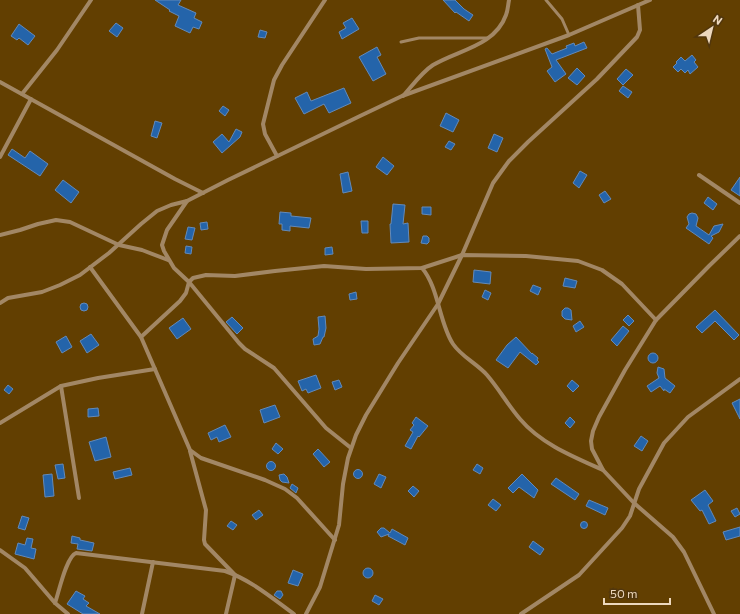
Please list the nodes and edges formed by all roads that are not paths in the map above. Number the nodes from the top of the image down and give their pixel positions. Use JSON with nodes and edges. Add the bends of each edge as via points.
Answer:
{"nodes":[{"id":1,"x":91,"y":0,"type":"edge"},
{"id":2,"x":324,"y":0,"type":"edge"},
{"id":3,"x":509,"y":0,"type":"edge"},
{"id":4,"x":546,"y":0,"type":"edge"},
{"id":5,"x":650,"y":0,"type":"edge"},
{"id":6,"x":638,"y":5,"type":"junction"},
{"id":7,"x":569,"y":35,"type":"junction"},
{"id":8,"x":488,"y":38,"type":"junction"},
{"id":9,"x":401,"y":42,"type":"dead end"},
{"id":10,"x":0,"y":82,"type":"edge"},
{"id":11,"x":22,"y":94,"type":"junction"},
{"id":12,"x":402,"y":96,"type":"junction"},
{"id":13,"x":31,"y":99,"type":"junction"},
{"id":14,"x":0,"y":156,"type":"edge"},
{"id":15,"x":277,"y":156,"type":"junction"},
{"id":16,"x":699,"y":175,"type":"dead end"},
{"id":17,"x":203,"y":192,"type":"junction"},
{"id":18,"x":187,"y":202,"type":"junction"},
{"id":19,"x":740,"y":203,"type":"edge"},
{"id":20,"x":0,"y":235,"type":"edge"},
{"id":21,"x":740,"y":236,"type":"edge"},
{"id":22,"x":119,"y":245,"type":"junction"},
{"id":23,"x":462,"y":255,"type":"junction"},
{"id":24,"x":168,"y":261,"type":"junction"},
{"id":25,"x":90,"y":267,"type":"junction"},
{"id":26,"x":422,"y":268,"type":"junction"},
{"id":27,"x":189,"y":282,"type":"junction"},
{"id":28,"x":0,"y":303,"type":"edge"},
{"id":29,"x":438,"y":304,"type":"junction"},
{"id":30,"x":656,"y":320,"type":"junction"},
{"id":31,"x":141,"y":337,"type":"junction"},
{"id":32,"x":155,"y":369,"type":"junction"},
{"id":33,"x":740,"y":379,"type":"edge"},
{"id":34,"x":62,"y":386,"type":"junction"},
{"id":35,"x":0,"y":423,"type":"edge"},
{"id":36,"x":351,"y":448,"type":"junction"},
{"id":37,"x":190,"y":450,"type":"junction"},
{"id":38,"x":603,"y":470,"type":"junction"},
{"id":39,"x":80,"y":498,"type":"dead end"},
{"id":40,"x":634,"y":503,"type":"junction"},
{"id":41,"x":334,"y":540,"type":"junction"},
{"id":42,"x":0,"y":550,"type":"edge"},
{"id":43,"x":153,"y":562,"type":"junction"},
{"id":44,"x":236,"y":575,"type":"junction"},
{"id":45,"x":55,"y":603,"type":"junction"},
{"id":46,"x":68,"y":614,"type":"edge"},
{"id":47,"x":142,"y":614,"type":"edge"},
{"id":48,"x":226,"y":614,"type":"edge"},
{"id":49,"x":294,"y":614,"type":"edge"},
{"id":50,"x":306,"y":614,"type":"edge"},
{"id":51,"x":521,"y":614,"type":"edge"},
{"id":52,"x":714,"y":614,"type":"edge"}],
"edges":[{"from":1,"to":11,"type":"street","via":[[57,50]]},
{"from":2,"to":15,"type":"street","via":[[274,80],[263,124],[265,134]]},
{"from":3,"to":8,"type":"street","via":[[506,16]]},
{"from":4,"to":7,"type":"lane","via":[[562,19]]},
{"from":5,"to":6,"type":"street"},
{"from":6,"to":7,"type":"street"},
{"from":6,"to":23,"type":"street","via":[[640,30],[637,37],[597,79],[509,161],[493,183]]},
{"from":7,"to":12,"type":"street"},
{"from":8,"to":9,"type":"lane","via":[[419,38]]},
{"from":8,"to":12,"type":"street","via":[[481,44],[434,64]]},
{"from":10,"to":11,"type":"street"},
{"from":11,"to":13,"type":"street"},
{"from":12,"to":15,"type":"street"},
{"from":13,"to":14,"type":"street"},
{"from":13,"to":17,"type":"street","via":[[175,180]]},
{"from":15,"to":17,"type":"street"},
{"from":16,"to":19,"type":"street"},
{"from":17,"to":18,"type":"street"},
{"from":18,"to":22,"type":"street","via":[[157,211]]},
{"from":18,"to":24,"type":"street","via":[[163,239],[162,245]]},
{"from":20,"to":22,"type":"street","via":[[56,220],[70,222]]},
{"from":21,"to":30,"type":"street"},
{"from":22,"to":24,"type":"street","via":[[142,250]]},
{"from":22,"to":25,"type":"street"},
{"from":23,"to":26,"type":"street"},
{"from":23,"to":29,"type":"street"},
{"from":23,"to":30,"type":"street","via":[[526,256],[578,261],[602,270],[622,284]]},
{"from":24,"to":27,"type":"street"},
{"from":25,"to":28,"type":"street","via":[[60,285],[42,292],[8,298]]},
{"from":25,"to":31,"type":"street"},
{"from":26,"to":27,"type":"street","via":[[366,269],[324,266],[235,276],[206,275],[193,278]]},
{"from":26,"to":29,"type":"street","via":[[428,276]]},
{"from":27,"to":31,"type":"street","via":[[180,301]]},
{"from":27,"to":36,"type":"street","via":[[239,343],[274,368],[326,428]]},
{"from":29,"to":36,"type":"street","via":[[366,415]]},
{"from":29,"to":38,"type":"street","via":[[452,344],[486,374],[526,425],[558,448]]},
{"from":30,"to":38,"type":"street","via":[[625,370],[593,431],[592,449]]},
{"from":31,"to":32,"type":"street"},
{"from":32,"to":34,"type":"street"},
{"from":32,"to":37,"type":"street"},
{"from":33,"to":40,"type":"street","via":[[688,417],[664,443]]},
{"from":34,"to":35,"type":"street"},
{"from":34,"to":39,"type":"street"},
{"from":36,"to":41,"type":"street","via":[[343,484],[339,525]]},
{"from":37,"to":41,"type":"street","via":[[201,458],[286,489]]},
{"from":37,"to":44,"type":"street","via":[[206,510],[205,544]]},
{"from":38,"to":40,"type":"street"},
{"from":40,"to":51,"type":"street","via":[[630,516],[622,528],[579,575]]},
{"from":40,"to":52,"type":"street","via":[[673,537],[684,552]]},
{"from":41,"to":50,"type":"street","via":[[320,587]]},
{"from":42,"to":45,"type":"street","via":[[25,568]]},
{"from":43,"to":44,"type":"street","via":[[225,571]]},
{"from":43,"to":45,"type":"street","via":[[73,554]]},
{"from":43,"to":47,"type":"street"},
{"from":44,"to":48,"type":"street"},
{"from":44,"to":49,"type":"street","via":[[251,582]]},
{"from":45,"to":46,"type":"street"}]}
